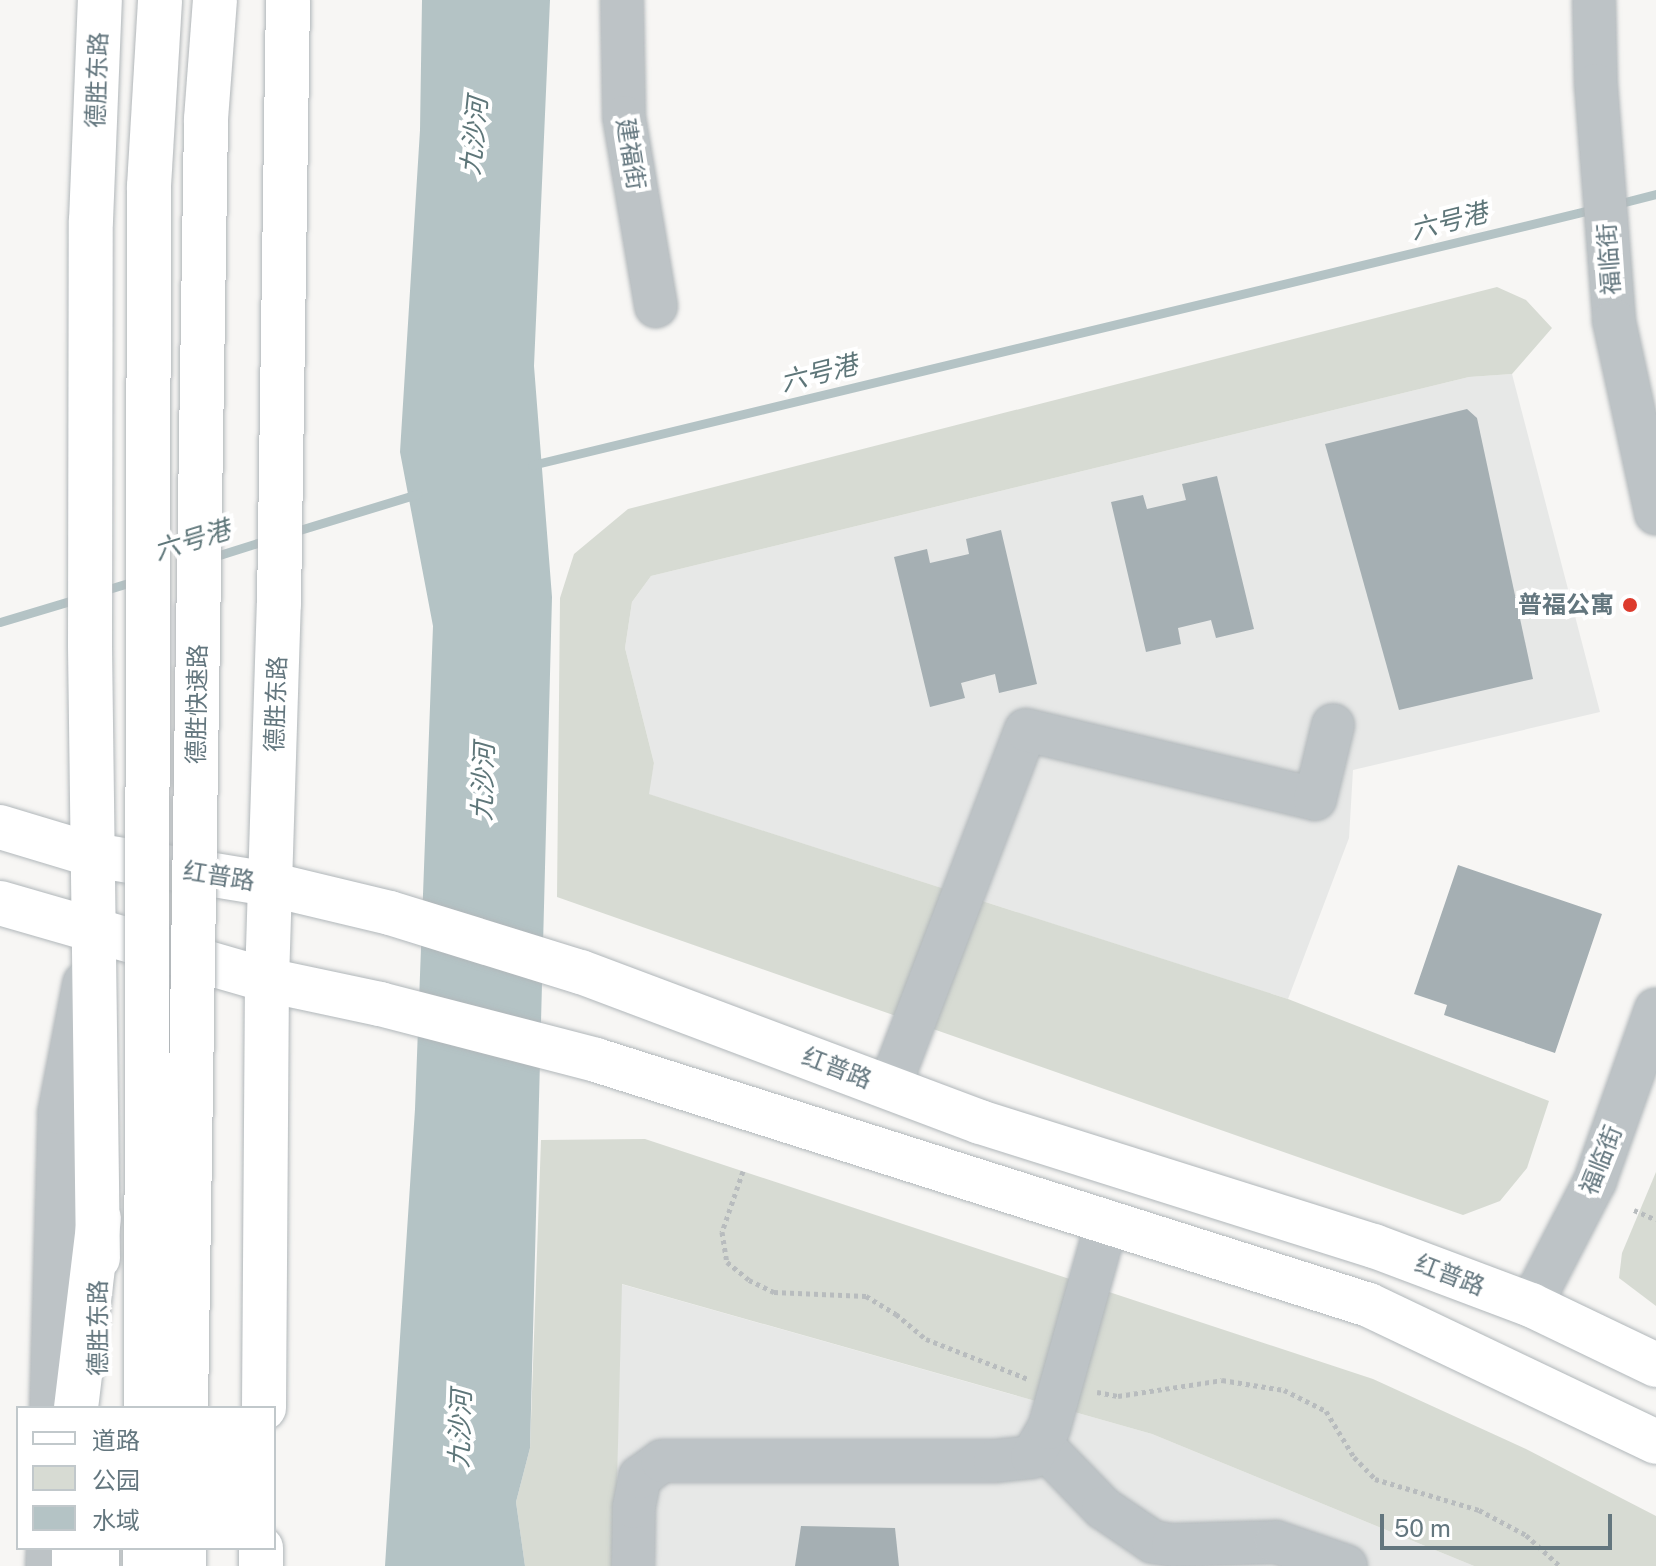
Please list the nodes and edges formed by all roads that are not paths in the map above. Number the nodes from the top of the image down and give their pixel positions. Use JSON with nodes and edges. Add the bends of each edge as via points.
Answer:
{"nodes":[{"id":1,"x":100,"y":0,"type":"edge"},
{"id":2,"x":160,"y":0,"type":"edge"},
{"id":3,"x":215,"y":0,"type":"edge"},
{"id":4,"x":288,"y":0,"type":"edge"},
{"id":5,"x":622,"y":0,"type":"edge"},
{"id":6,"x":1594,"y":0,"type":"edge"},
{"id":7,"x":656,"y":306,"type":"dead end"},
{"id":8,"x":1656,"y":513,"type":"edge"},
{"id":9,"x":1333,"y":725,"type":"dead end"},
{"id":10,"x":0,"y":827,"type":"edge"},
{"id":11,"x":93,"y":855,"type":"junction"},
{"id":12,"x":269,"y":884,"type":"junction"},
{"id":13,"x":0,"y":903,"type":"edge"},
{"id":14,"x":94,"y":931,"type":"junction"},
{"id":15,"x":267,"y":980,"type":"junction"},
{"id":16,"x":1656,"y":1009,"type":"edge"},
{"id":17,"x":889,"y":1088,"type":"junction"},
{"id":18,"x":99,"y":1218,"type":"junction"},
{"id":19,"x":1107,"y":1222,"type":"junction"},
{"id":20,"x":1531,"y":1305,"type":"junction"},
{"id":21,"x":1656,"y":1365,"type":"edge"},
{"id":22,"x":51,"y":1406,"type":"edge"},
{"id":23,"x":76,"y":1406,"type":"edge"},
{"id":24,"x":98,"y":1406,"type":"edge"},
{"id":25,"x":146,"y":1406,"type":"edge"},
{"id":26,"x":186,"y":1406,"type":"edge"},
{"id":27,"x":264,"y":1406,"type":"edge"},
{"id":28,"x":1656,"y":1442,"type":"edge"},
{"id":29,"x":1040,"y":1443,"type":"junction"},
{"id":30,"x":1142,"y":1551,"type":"edge"},
{"id":31,"x":633,"y":1566,"type":"edge"},
{"id":32,"x":1346,"y":1566,"type":"edge"}],
"edges":[{"from":1,"to":11,"type":"main road","name":"德胜东路","via":[[91,221]]},
{"from":2,"to":25,"type":"main road","name":"德胜快速路","bridge":true,"via":[[149,186]]},
{"from":3,"to":26,"type":"main road","name":"德胜快速路","bridge":true,"via":[[206,119]]},
{"from":4,"to":12,"type":"main road","name":"德胜东路"},
{"from":5,"to":7,"type":"street","name":"建福街","via":[[624,117]]},
{"from":6,"to":8,"type":"street","name":"福临街","via":[[1614,321]]},
{"from":9,"to":17,"type":"street","via":[[1315,799],[1026,730]]},
{"from":10,"to":11,"type":"main road","name":"红普路"},
{"from":11,"to":12,"type":"main road","name":"红普路"},
{"from":11,"to":14,"type":"main road","name":"德胜东路"},
{"from":12,"to":15,"type":"main road","name":"德胜东路"},
{"from":12,"to":17,"type":"main road","name":"红普路","via":[[390,913],[581,972]]},
{"from":13,"to":14,"type":"main road"},
{"from":14,"to":15,"type":"main road"},
{"from":14,"to":18,"type":"main road","name":"德胜东路"},
{"from":14,"to":22,"type":"street","via":[[59,1113]]},
{"from":15,"to":19,"type":"main road","via":[[596,1060]]},
{"from":15,"to":27,"type":"main road","name":"德胜东路"},
{"from":16,"to":20,"type":"street","name":"福临街","via":[[1595,1181]]},
{"from":17,"to":20,"type":"main road","name":"红普路","via":[[980,1122],[1374,1246]]},
{"from":18,"to":23,"type":"main road"},
{"from":18,"to":24,"type":"main road","name":"德胜东路"},
{"from":19,"to":28,"type":"main road","via":[[1369,1305]]},
{"from":19,"to":29,"type":"street","via":[[1049,1428]]},
{"from":20,"to":21,"type":"main road","name":"红普路"},
{"from":29,"to":30,"type":"street"},
{"from":29,"to":31,"type":"street","via":[[1032,1457],[995,1461],[662,1461],[640,1477]]},
{"from":30,"to":32,"type":"street","via":[[1276,1542]]}]}
